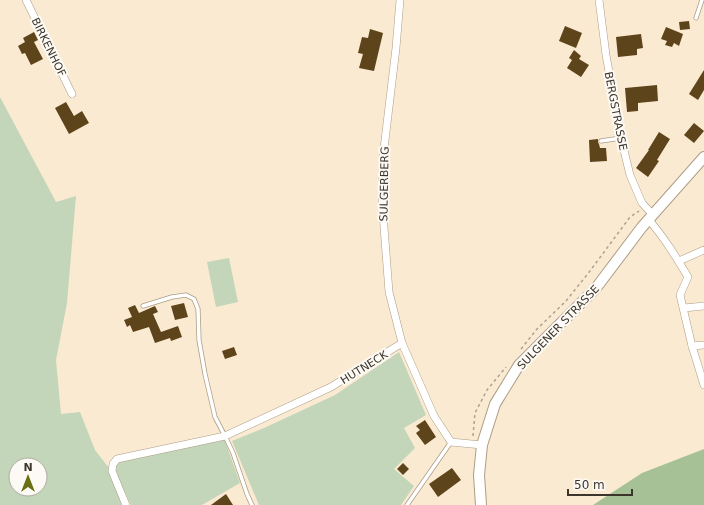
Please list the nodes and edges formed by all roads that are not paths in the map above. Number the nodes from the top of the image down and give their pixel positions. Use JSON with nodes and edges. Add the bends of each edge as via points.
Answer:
{"nodes":[{"id":1,"x":26,"y":0,"type":"edge"},
{"id":2,"x":400,"y":0,"type":"edge"},
{"id":3,"x":598,"y":0,"type":"edge"},
{"id":4,"x":702,"y":0,"type":"edge"},
{"id":5,"x":696,"y":18,"type":"dead end"},
{"id":6,"x":72,"y":94,"type":"dead end"},
{"id":7,"x":621,"y":138,"type":"junction"},
{"id":8,"x":601,"y":141,"type":"dead end"},
{"id":9,"x":704,"y":157,"type":"edge"},
{"id":10,"x":648,"y":220,"type":"junction"},
{"id":11,"x":704,"y":250,"type":"edge"},
{"id":12,"x":679,"y":261,"type":"junction"},
{"id":13,"x":143,"y":306,"type":"dead end"},
{"id":14,"x":704,"y":306,"type":"edge"},
{"id":15,"x":684,"y":308,"type":"junction"},
{"id":16,"x":402,"y":343,"type":"junction"},
{"id":17,"x":692,"y":346,"type":"junction"},
{"id":18,"x":704,"y":346,"type":"edge"},
{"id":19,"x":704,"y":385,"type":"edge"},
{"id":20,"x":226,"y":436,"type":"junction"},
{"id":21,"x":451,"y":442,"type":"junction"},
{"id":22,"x":477,"y":445,"type":"junction"},
{"id":23,"x":126,"y":505,"type":"edge"},
{"id":24,"x":252,"y":505,"type":"edge"},
{"id":25,"x":407,"y":505,"type":"edge"},
{"id":26,"x":481,"y":505,"type":"edge"}],
"edges":[{"from":1,"to":6,"type":"street","name":"BIRKENHOF"},
{"from":2,"to":16,"type":"street","name":"SULGERBERG","via":[[383,157],[382,201],[389,292]]},
{"from":3,"to":7,"type":"street","name":"BERGSTRASSE"},
{"from":4,"to":5,"type":"lane"},
{"from":7,"to":8,"type":"lane"},
{"from":7,"to":10,"type":"street","name":"BERGSTRASSE","via":[[630,175],[645,206]]},
{"from":9,"to":10,"type":"main road","name":"SULGENER STRASSE"},
{"from":10,"to":12,"type":"street","name":"BERGSTRASSE"},
{"from":10,"to":22,"type":"main road","name":"SULGENER STRASSE","via":[[596,288],[519,365],[495,404]]},
{"from":11,"to":12,"type":"street"},
{"from":12,"to":15,"type":"street","name":"BERGSTRASSE","via":[[688,277],[680,295]]},
{"from":13,"to":20,"type":"lane","via":[[186,295],[194,300],[198,309],[199,340],[215,416]]},
{"from":14,"to":15,"type":"street"},
{"from":15,"to":17,"type":"street"},
{"from":16,"to":20,"type":"street","name":"HUTNECK","via":[[331,387]]},
{"from":16,"to":21,"type":"street","via":[[434,416]]},
{"from":17,"to":18,"type":"street"},
{"from":17,"to":19,"type":"street"},
{"from":20,"to":23,"type":"street","name":"HUTNECK","via":[[117,459],[112,471]]},
{"from":20,"to":24,"type":"lane"},
{"from":21,"to":22,"type":"street"},
{"from":21,"to":25,"type":"lane"},
{"from":22,"to":26,"type":"main road","name":"SULGENER STRASSE"}]}
